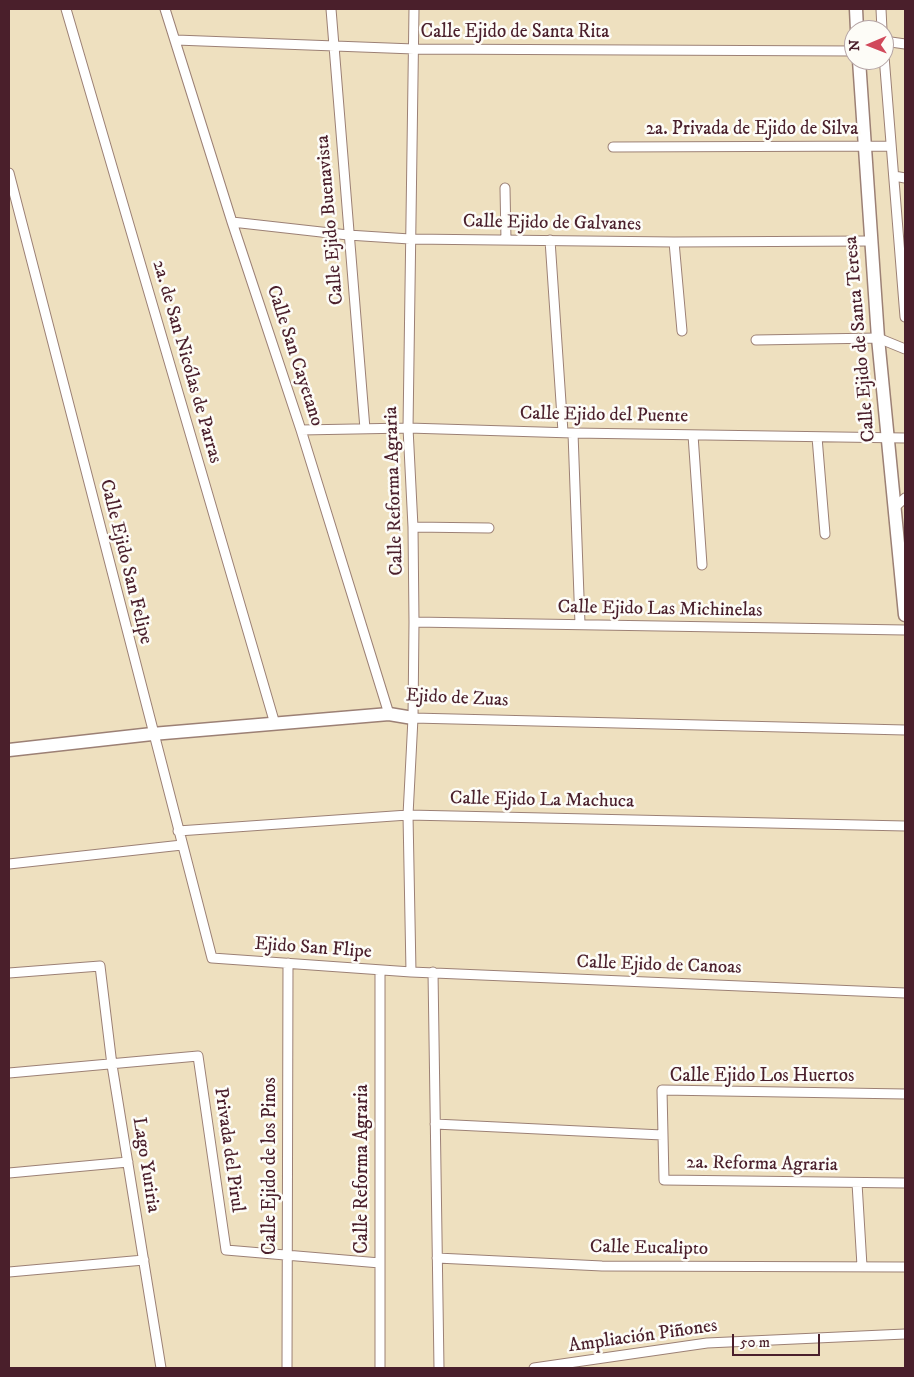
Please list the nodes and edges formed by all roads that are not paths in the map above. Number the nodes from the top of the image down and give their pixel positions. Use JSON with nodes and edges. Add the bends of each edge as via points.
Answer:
{"nodes":[{"id":1,"x":66,"y":9,"type":"edge"},
{"id":2,"x":166,"y":9,"type":"edge"},
{"id":3,"x":330,"y":9,"type":"edge"},
{"id":4,"x":414,"y":9,"type":"edge"},
{"id":5,"x":176,"y":40,"type":"junction"},
{"id":6,"x":334,"y":47,"type":"junction"},
{"id":7,"x":414,"y":49,"type":"junction"},
{"id":8,"x":844,"y":50,"type":"edge"},
{"id":9,"x":860,"y":70,"type":"edge"},
{"id":10,"x":885,"y":70,"type":"edge"},
{"id":11,"x":864,"y":146,"type":"junction"},
{"id":12,"x":891,"y":146,"type":"junction"},
{"id":13,"x":613,"y":147,"type":"dead end"},
{"id":14,"x":9,"y":172,"type":"edge"},
{"id":15,"x":894,"y":176,"type":"junction"},
{"id":16,"x":905,"y":178,"type":"edge"},
{"id":17,"x":505,"y":188,"type":"dead end"},
{"id":18,"x":232,"y":222,"type":"junction"},
{"id":19,"x":348,"y":235,"type":"junction"},
{"id":20,"x":410,"y":239,"type":"junction"},
{"id":21,"x":506,"y":240,"type":"junction"},
{"id":22,"x":550,"y":240,"type":"junction"},
{"id":23,"x":871,"y":240,"type":"junction"},
{"id":24,"x":674,"y":242,"type":"junction"},
{"id":25,"x":905,"y":317,"type":"edge"},
{"id":26,"x":682,"y":331,"type":"dead end"},
{"id":27,"x":878,"y":338,"type":"junction"},
{"id":28,"x":756,"y":340,"type":"dead end"},
{"id":29,"x":905,"y":349,"type":"edge"},
{"id":30,"x":408,"y":428,"type":"junction"},
{"id":31,"x":365,"y":429,"type":"junction"},
{"id":32,"x":301,"y":430,"type":"junction"},
{"id":33,"x":562,"y":432,"type":"junction"},
{"id":34,"x":573,"y":433,"type":"junction"},
{"id":35,"x":693,"y":435,"type":"junction"},
{"id":36,"x":817,"y":437,"type":"junction"},
{"id":37,"x":888,"y":437,"type":"junction"},
{"id":38,"x":905,"y":438,"type":"edge"},
{"id":39,"x":905,"y":498,"type":"edge"},
{"id":40,"x":894,"y":508,"type":"junction"},
{"id":41,"x":413,"y":527,"type":"junction"},
{"id":42,"x":489,"y":528,"type":"dead end"},
{"id":43,"x":825,"y":534,"type":"dead end"},
{"id":44,"x":702,"y":565,"type":"dead end"},
{"id":45,"x":905,"y":615,"type":"edge"},
{"id":46,"x":414,"y":622,"type":"junction"},
{"id":47,"x":580,"y":624,"type":"junction"},
{"id":48,"x":905,"y":630,"type":"edge"},
{"id":49,"x":389,"y":714,"type":"junction"},
{"id":50,"x":413,"y":718,"type":"junction"},
{"id":51,"x":275,"y":724,"type":"junction"},
{"id":52,"x":905,"y":730,"type":"edge"},
{"id":53,"x":152,"y":734,"type":"junction"},
{"id":54,"x":9,"y":750,"type":"edge"},
{"id":55,"x":408,"y":815,"type":"junction"},
{"id":56,"x":905,"y":826,"type":"edge"},
{"id":57,"x":178,"y":831,"type":"junction"},
{"id":58,"x":182,"y":845,"type":"junction"},
{"id":59,"x":9,"y":864,"type":"edge"},
{"id":60,"x":212,"y":958,"type":"joint"},
{"id":61,"x":288,"y":963,"type":"junction"},
{"id":62,"x":380,"y":970,"type":"junction"},
{"id":63,"x":411,"y":972,"type":"junction"},
{"id":64,"x":433,"y":972,"type":"junction"},
{"id":65,"x":9,"y":973,"type":"edge"},
{"id":66,"x":905,"y":992,"type":"edge"},
{"id":67,"x":112,"y":1065,"type":"junction"},
{"id":68,"x":9,"y":1073,"type":"edge"},
{"id":69,"x":905,"y":1094,"type":"edge"},
{"id":70,"x":435,"y":1124,"type":"junction"},
{"id":71,"x":662,"y":1135,"type":"junction"},
{"id":72,"x":128,"y":1162,"type":"junction"},
{"id":73,"x":9,"y":1173,"type":"edge"},
{"id":74,"x":857,"y":1183,"type":"junction"},
{"id":75,"x":905,"y":1183,"type":"edge"},
{"id":76,"x":287,"y":1255,"type":"junction"},
{"id":77,"x":437,"y":1258,"type":"junction"},
{"id":78,"x":144,"y":1260,"type":"junction"},
{"id":79,"x":380,"y":1263,"type":"junction"},
{"id":80,"x":862,"y":1266,"type":"junction"},
{"id":81,"x":905,"y":1267,"type":"edge"},
{"id":82,"x":9,"y":1272,"type":"edge"},
{"id":83,"x":905,"y":1334,"type":"edge"},
{"id":84,"x":161,"y":1368,"type":"edge"},
{"id":85,"x":287,"y":1368,"type":"edge"},
{"id":86,"x":380,"y":1368,"type":"edge"},
{"id":87,"x":439,"y":1368,"type":"edge"},
{"id":88,"x":534,"y":1368,"type":"edge"}],
"edges":[{"from":1,"to":51,"type":"street","name":"2a. de San Nicólas de Parras"},
{"from":2,"to":5,"type":"street","name":"Calle San Cayetano"},
{"from":3,"to":6,"type":"street","name":"Calle Ejido Buenavista"},
{"from":4,"to":7,"type":"street","name":"Calle Reforma Agraria"},
{"from":5,"to":6,"type":"street","name":"Calle Ejido de Santa Rita"},
{"from":5,"to":18,"type":"street","name":"Calle San Cayetano"},
{"from":6,"to":7,"type":"street","name":"Calle Ejido de Santa Rita"},
{"from":6,"to":19,"type":"street","name":"Calle Ejido Buenavista"},
{"from":7,"to":8,"type":"street","name":"Calle Ejido de Santa Rita"},
{"from":7,"to":20,"type":"street","name":"Calle Reforma Agraria"},
{"from":9,"to":11,"type":"street","name":"Calle Ejido de Santa Teresa"},
{"from":10,"to":12,"type":"street"},
{"from":11,"to":12,"type":"street","name":"2a. Privada de Ejido de Silva"},
{"from":11,"to":13,"type":"street","name":"2a. Privada de Ejido de Silva"},
{"from":11,"to":23,"type":"street","name":"Calle Ejido de Santa Teresa"},
{"from":12,"to":15,"type":"street"},
{"from":14,"to":53,"type":"street","name":"Calle Ejido San Felipe"},
{"from":15,"to":16,"type":"street"},
{"from":15,"to":25,"type":"street"},
{"from":17,"to":21,"type":"street"},
{"from":18,"to":19,"type":"street","name":"Calle Ejido de Galvanes"},
{"from":18,"to":32,"type":"street","name":"Calle San Cayetano"},
{"from":19,"to":20,"type":"street","name":"Calle Ejido de Galvanes"},
{"from":19,"to":31,"type":"street","name":"Calle Ejido Buenavista"},
{"from":20,"to":21,"type":"street","name":"Calle Ejido de Galvanes"},
{"from":20,"to":30,"type":"street","name":"Calle Reforma Agraria"},
{"from":21,"to":22,"type":"street","name":"Calle Ejido de Galvanes"},
{"from":22,"to":24,"type":"street","name":"Calle Ejido de Galvanes"},
{"from":22,"to":33,"type":"street"},
{"from":23,"to":24,"type":"street","name":"Calle Ejido de Galvanes"},
{"from":23,"to":27,"type":"street","name":"Calle Ejido de Santa Teresa"},
{"from":24,"to":26,"type":"street"},
{"from":27,"to":28,"type":"street"},
{"from":27,"to":29,"type":"street"},
{"from":27,"to":37,"type":"street","name":"Calle Ejido de Santa Teresa"},
{"from":30,"to":31,"type":"street","name":"Calle Ejido del Puente"},
{"from":30,"to":33,"type":"street","name":"Calle Ejido del Puente"},
{"from":30,"to":41,"type":"street","name":"Calle Reforma Agraria"},
{"from":31,"to":32,"type":"street","name":"Calle Ejido del Puente"},
{"from":32,"to":49,"type":"street","name":"Calle San Cayetano"},
{"from":33,"to":34,"type":"street","name":"Calle Ejido del Puente"},
{"from":34,"to":35,"type":"street","name":"Calle Ejido del Puente"},
{"from":34,"to":47,"type":"street"},
{"from":35,"to":36,"type":"street","name":"Calle Ejido del Puente"},
{"from":35,"to":44,"type":"street"},
{"from":36,"to":37,"type":"street","name":"Calle Ejido del Puente"},
{"from":36,"to":43,"type":"street"},
{"from":37,"to":38,"type":"street","name":"Calle Ejido del Puente"},
{"from":37,"to":40,"type":"street","name":"Calle Ejido de Santa Teresa"},
{"from":39,"to":40,"type":"street"},
{"from":40,"to":45,"type":"street","name":"Calle Ejido de Santa Teresa"},
{"from":41,"to":42,"type":"street"},
{"from":41,"to":46,"type":"street","name":"Calle Reforma Agraria"},
{"from":46,"to":47,"type":"street","name":"Calle Ejido Las Michinelas"},
{"from":46,"to":50,"type":"street","name":"Calle Reforma Agraria"},
{"from":47,"to":48,"type":"street","name":"Calle Ejido Las Michinelas"},
{"from":49,"to":50,"type":"street","name":"Ejido de Zuas"},
{"from":49,"to":51,"type":"street","name":"Ejido de Zuas"},
{"from":50,"to":52,"type":"street","name":"Ejido de Zuas"},
{"from":50,"to":55,"type":"street","name":"Calle Reforma Agraria"},
{"from":51,"to":53,"type":"street","name":"Ejido de Zuas"},
{"from":53,"to":54,"type":"street","name":"Ejido de Zuas"},
{"from":53,"to":57,"type":"street","name":"Calle Ejido San Felipe"},
{"from":55,"to":56,"type":"street","name":"Calle Ejido La Machuca"},
{"from":55,"to":57,"type":"street","name":"Calle Ejido La Machuca"},
{"from":55,"to":63,"type":"street","name":"Calle Reforma Agraria"},
{"from":57,"to":58,"type":"street","name":"Calle Ejido San Felipe"},
{"from":58,"to":59,"type":"street"},
{"from":58,"to":60,"type":"street","name":"Calle Ejido San Felipe"},
{"from":60,"to":61,"type":"street","name":"Ejido San Flipe"},
{"from":61,"to":62,"type":"street","name":"Ejido San Flipe"},
{"from":61,"to":76,"type":"street","name":"Calle Ejido de los Pinos"},
{"from":62,"to":63,"type":"street","name":"Ejido San Flipe"},
{"from":62,"to":79,"type":"street","name":"Calle Reforma Agraria"},
{"from":63,"to":64,"type":"street","name":"Calle Ejido de Canoas"},
{"from":64,"to":66,"type":"street","name":"Calle Ejido de Canoas"},
{"from":64,"to":70,"type":"street"},
{"from":65,"to":67,"type":"street","name":"Lago Yuriria","via":[[100,966]]},
{"from":67,"to":68,"type":"street"},
{"from":67,"to":72,"type":"street","name":"Lago Yuriria"},
{"from":67,"to":76,"type":"street","name":"Privada del Pirul","via":[[198,1056],[226,1250]]},
{"from":69,"to":71,"type":"street","name":"Calle Ejido Los Huertos","via":[[662,1090]]},
{"from":70,"to":71,"type":"street"},
{"from":70,"to":77,"type":"street"},
{"from":71,"to":74,"type":"street","name":"2a. Reforma Agraria","via":[[664,1180]]},
{"from":72,"to":73,"type":"street"},
{"from":72,"to":78,"type":"street","name":"Lago Yuriria"},
{"from":74,"to":75,"type":"street","name":"2a. Reforma Agraria"},
{"from":74,"to":80,"type":"street"},
{"from":76,"to":79,"type":"street"},
{"from":76,"to":85,"type":"street","name":"Calle Ejido de los Pinos"},
{"from":77,"to":80,"type":"street","name":"Calle Eucalipto","via":[[602,1266]]},
{"from":77,"to":87,"type":"street"},
{"from":78,"to":82,"type":"street"},
{"from":78,"to":84,"type":"street","name":"Lago Yuriria"},
{"from":79,"to":86,"type":"street","name":"Calle Reforma Agraria"},
{"from":80,"to":81,"type":"street","name":"Calle Eucalipto"},
{"from":83,"to":88,"type":"street","name":"Ampliación Piñones","via":[[707,1343]]}]}
